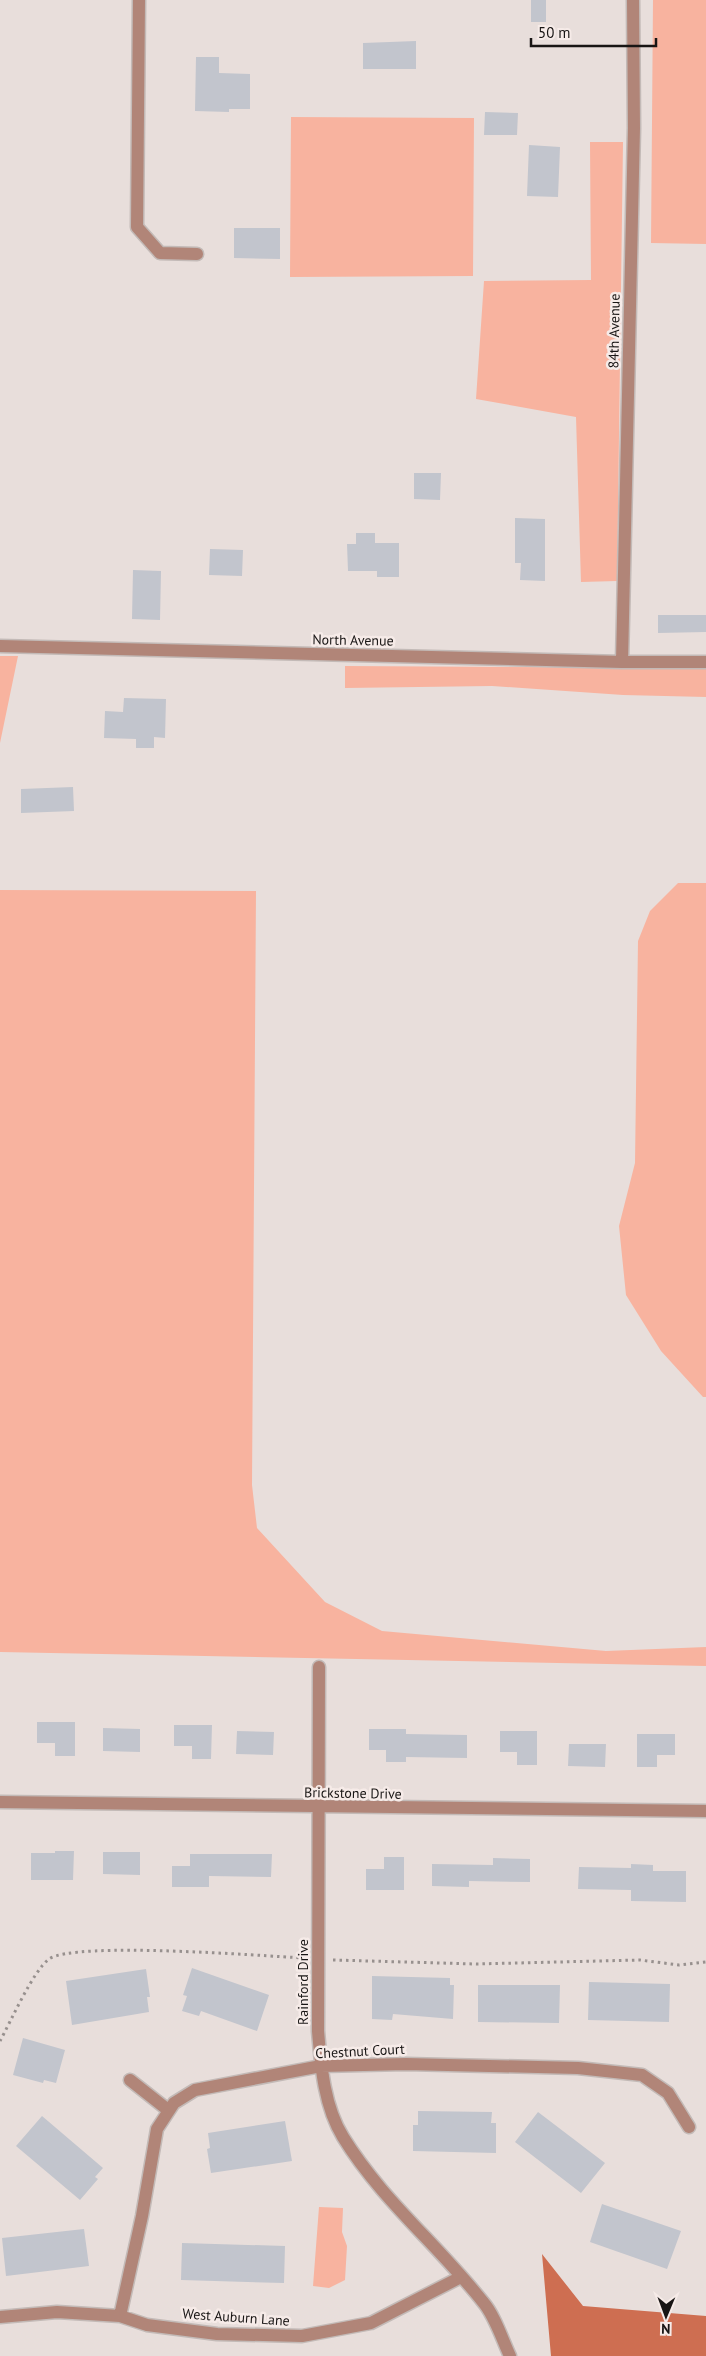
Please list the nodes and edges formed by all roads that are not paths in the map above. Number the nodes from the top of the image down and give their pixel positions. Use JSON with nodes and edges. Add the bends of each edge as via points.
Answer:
{"nodes":[{"id":1,"x":139,"y":0,"type":"edge"},
{"id":2,"x":633,"y":0,"type":"edge"},
{"id":3,"x":197,"y":254,"type":"dead end"},
{"id":4,"x":0,"y":646,"type":"edge"},
{"id":5,"x":622,"y":662,"type":"junction"},
{"id":6,"x":706,"y":662,"type":"edge"},
{"id":7,"x":319,"y":1667,"type":"dead end"},
{"id":8,"x":0,"y":1802,"type":"edge"},
{"id":9,"x":320,"y":1808,"type":"junction"},
{"id":10,"x":706,"y":1811,"type":"edge"},
{"id":11,"x":321,"y":2066,"type":"junction"},
{"id":12,"x":130,"y":2080,"type":"dead end"},
{"id":13,"x":168,"y":2110,"type":"junction"},
{"id":14,"x":689,"y":2127,"type":"dead end"},
{"id":15,"x":461,"y":2278,"type":"junction"},
{"id":16,"x":120,"y":2316,"type":"junction"},
{"id":17,"x":0,"y":2317,"type":"edge"},
{"id":18,"x":510,"y":2356,"type":"edge"}],
"edges":[{"from":1,"to":3,"type":"street","via":[[137,227],[160,253]]},
{"from":2,"to":5,"type":"street","name":"84th Avenue","via":[[634,128]]},
{"from":4,"to":5,"type":"street","name":"North Avenue"},
{"from":5,"to":6,"type":"street","name":"North Avenue"},
{"from":7,"to":9,"type":"street","name":"Rainford Drive"},
{"from":8,"to":9,"type":"street","name":"Brickstone Drive"},
{"from":9,"to":10,"type":"street","name":"Brickstone Drive"},
{"from":9,"to":11,"type":"street","name":"Rainford Drive","via":[[318,2031]]},
{"from":11,"to":13,"type":"street","name":"Chestnut Court","via":[[195,2090]]},
{"from":11,"to":14,"type":"street","name":"Chestnut Court","via":[[406,2064],[578,2068],[642,2075],[668,2093]]},
{"from":11,"to":15,"type":"street","name":"Rainford Drive","via":[[328,2098],[343,2136],[392,2202]]},
{"from":12,"to":13,"type":"street"},
{"from":13,"to":16,"type":"street","name":"Chestnut Court","via":[[157,2129]]},
{"from":15,"to":16,"type":"street","name":"West Auburn Lane","via":[[371,2323],[302,2336],[217,2334],[147,2325]]},
{"from":15,"to":18,"type":"street","name":"Rainford Drive","via":[[484,2303]]},
{"from":16,"to":17,"type":"street","name":"West Auburn Lane","via":[[56,2312]]}]}
